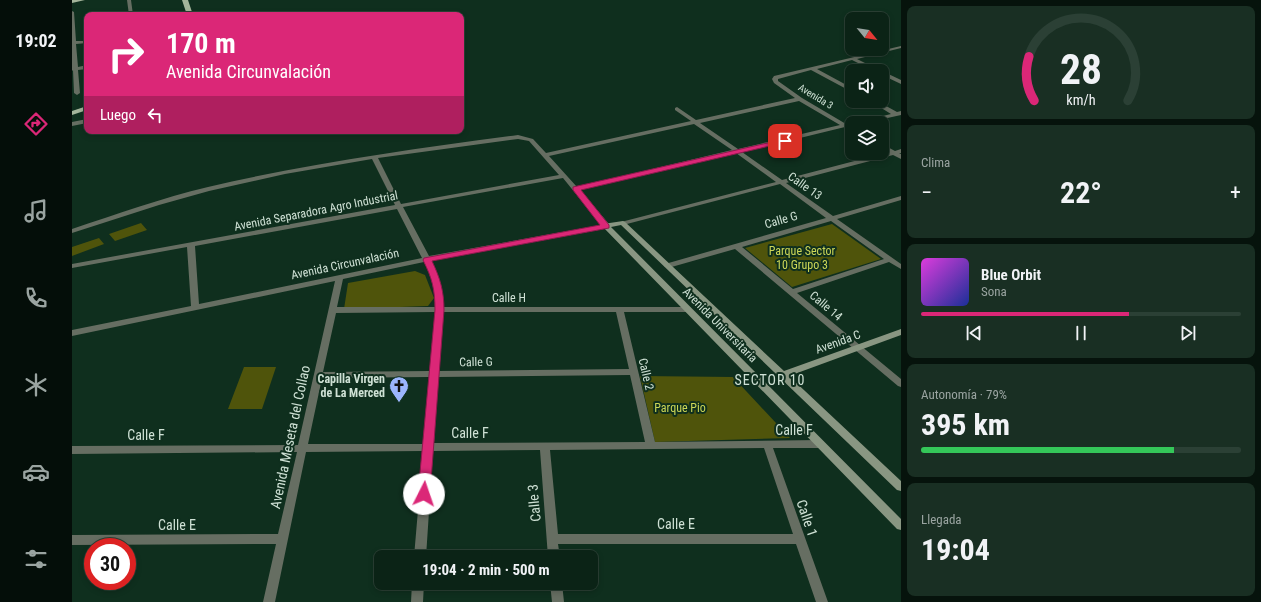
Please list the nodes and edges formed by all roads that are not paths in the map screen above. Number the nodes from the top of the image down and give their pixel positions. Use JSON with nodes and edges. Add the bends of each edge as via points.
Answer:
{"nodes":[{"id":1,"x":82,"y":0,"type":"edge"},
{"id":2,"x":129,"y":0,"type":"edge"},
{"id":3,"x":185,"y":0,"type":"edge"},
{"id":4,"x":72,"y":1,"type":"edge"},
{"id":5,"x":72,"y":12,"type":"edge"},
{"id":6,"x":131,"y":12,"type":"edge"},
{"id":7,"x":189,"y":12,"type":"edge"},
{"id":8,"x":84,"y":42,"type":"edge"},
{"id":9,"x":73,"y":43,"type":"edge"},
{"id":10,"x":901,"y":47,"type":"edge"},
{"id":11,"x":853,"y":59,"type":"junction"},
{"id":12,"x":863,"y":64,"type":"edge"},
{"id":13,"x":84,"y":67,"type":"edge"},
{"id":14,"x":73,"y":69,"type":"edge"},
{"id":15,"x":813,"y":69,"type":"junction"},
{"id":16,"x":889,"y":76,"type":"edge"},
{"id":17,"x":901,"y":76,"type":"edge"},
{"id":18,"x":893,"y":78,"type":"junction"},
{"id":19,"x":901,"y":82,"type":"edge"},
{"id":20,"x":845,"y":86,"type":"edge"},
{"id":21,"x":77,"y":93,"type":"dead end"},
{"id":22,"x":800,"y":99,"type":"junction"},
{"id":23,"x":888,"y":108,"type":"edge"},
{"id":24,"x":84,"y":109,"type":"edge"},
{"id":25,"x":677,"y":109,"type":"dead end"},
{"id":26,"x":72,"y":113,"type":"edge"},
{"id":27,"x":899,"y":113,"type":"edge"},
{"id":28,"x":886,"y":116,"type":"edge"},
{"id":29,"x":84,"y":122,"type":"edge"},
{"id":30,"x":697,"y":123,"type":"junction"},
{"id":31,"x":845,"y":123,"type":"edge"},
{"id":32,"x":72,"y":124,"type":"edge"},
{"id":33,"x":845,"y":127,"type":"edge"},
{"id":34,"x":738,"y":152,"type":"junction"},
{"id":35,"x":898,"y":152,"type":"edge"},
{"id":36,"x":545,"y":156,"type":"junction"},
{"id":37,"x":374,"y":157,"type":"junction"},
{"id":38,"x":901,"y":157,"type":"edge"},
{"id":39,"x":564,"y":176,"type":"junction"},
{"id":40,"x":782,"y":183,"type":"junction"},
{"id":41,"x":576,"y":189,"type":"junction"},
{"id":42,"x":901,"y":198,"type":"edge"},
{"id":43,"x":892,"y":200,"type":"junction"},
{"id":44,"x":400,"y":206,"type":"junction"},
{"id":45,"x":901,"y":206,"type":"edge"},
{"id":46,"x":832,"y":218,"type":"junction"},
{"id":47,"x":623,"y":223,"type":"junction"},
{"id":48,"x":606,"y":226,"type":"junction"},
{"id":49,"x":72,"y":231,"type":"edge"},
{"id":50,"x":191,"y":245,"type":"junction"},
{"id":51,"x":736,"y":246,"type":"junction"},
{"id":52,"x":890,"y":259,"type":"junction"},
{"id":53,"x":427,"y":260,"type":"junction"},
{"id":54,"x":72,"y":266,"type":"edge"},
{"id":55,"x":668,"y":266,"type":"junction"},
{"id":56,"x":901,"y":267,"type":"edge"},
{"id":57,"x":340,"y":278,"type":"junction"},
{"id":58,"x":792,"y":292,"type":"junction"},
{"id":59,"x":195,"y":308,"type":"junction"},
{"id":60,"x":619,"y":309,"type":"junction"},
{"id":61,"x":687,"y":309,"type":"junction"},
{"id":62,"x":332,"y":310,"type":"junction"},
{"id":63,"x":440,"y":310,"type":"junction"},
{"id":64,"x":901,"y":332,"type":"edge"},
{"id":65,"x":72,"y":333,"type":"edge"},
{"id":66,"x":857,"y":348,"type":"junction"},
{"id":67,"x":633,"y":372,"type":"junction"},
{"id":68,"x":434,"y":374,"type":"junction"},
{"id":69,"x":318,"y":375,"type":"junction"},
{"id":70,"x":782,"y":375,"type":"junction"},
{"id":71,"x":901,"y":384,"type":"edge"},
{"id":72,"x":767,"y":444,"type":"junction"},
{"id":73,"x":820,"y":444,"type":"junction"},
{"id":74,"x":651,"y":445,"type":"junction"},
{"id":75,"x":545,"y":446,"type":"junction"},
{"id":76,"x":427,"y":447,"type":"junction"},
{"id":77,"x":302,"y":448,"type":"junction"},
{"id":78,"x":72,"y":450,"type":"edge"},
{"id":79,"x":901,"y":487,"type":"edge"},
{"id":80,"x":901,"y":526,"type":"edge"},
{"id":81,"x":552,"y":539,"type":"junction"},
{"id":82,"x":800,"y":539,"type":"junction"},
{"id":83,"x":72,"y":540,"type":"edge"},
{"id":84,"x":282,"y":540,"type":"junction"},
{"id":85,"x":420,"y":550,"type":"edge"},
{"id":86,"x":553,"y":550,"type":"edge"},
{"id":87,"x":418,"y":590,"type":"edge"},
{"id":88,"x":557,"y":590,"type":"edge"},
{"id":89,"x":269,"y":602,"type":"edge"},
{"id":90,"x":417,"y":602,"type":"edge"},
{"id":91,"x":558,"y":602,"type":"edge"},
{"id":92,"x":822,"y":602,"type":"edge"}],
"edges":[{"from":1,"to":4,"type":"main road"},
{"from":2,"to":6,"type":"street"},
{"from":3,"to":7,"type":"main road"},
{"from":5,"to":9,"type":"street"},
{"from":8,"to":9,"type":"street"},
{"from":9,"to":14,"type":"street"},
{"from":10,"to":11,"type":"street"},
{"from":11,"to":12,"type":"street"},
{"from":11,"to":15,"type":"street"},
{"from":13,"to":14,"type":"street"},
{"from":14,"to":21,"type":"street"},
{"from":15,"to":20,"type":"street"},
{"from":15,"to":22,"type":"street","name":"Avenida 3","via":[[775,79]]},
{"from":16,"to":18,"type":"street"},
{"from":17,"to":18,"type":"street"},
{"from":18,"to":19,"type":"street"},
{"from":22,"to":30,"type":"street"},
{"from":22,"to":31,"type":"street","name":"Avenida 3"},
{"from":23,"to":27,"type":"street"},
{"from":24,"to":26,"type":"main road"},
{"from":25,"to":30,"type":"street","name":"Calle 13"},
{"from":27,"to":28,"type":"street"},
{"from":29,"to":32,"type":"street"},
{"from":30,"to":34,"type":"street","name":"Calle 13"},
{"from":30,"to":36,"type":"street"},
{"from":33,"to":34,"type":"street"},
{"from":34,"to":40,"type":"street","name":"Calle 13"},
{"from":34,"to":41,"type":"street"},
{"from":35,"to":38,"type":"street"},
{"from":35,"to":40,"type":"street"},
{"from":36,"to":37,"type":"street","name":"Avenida Universitaria","via":[[531,140],[518,137]]},
{"from":36,"to":39,"type":"street","name":"Avenida Universitaria"},
{"from":37,"to":44,"type":"street"},
{"from":37,"to":49,"type":"street","via":[[207,189]]},
{"from":39,"to":41,"type":"street","name":"Avenida Universitaria"},
{"from":39,"to":44,"type":"street","name":"Avenida Separadora Agro Industrial"},
{"from":40,"to":46,"type":"street","name":"Calle 13"},
{"from":40,"to":47,"type":"street"},
{"from":41,"to":48,"type":"street","name":"Avenida Universitaria"},
{"from":42,"to":43,"type":"street","name":"Calle G"},
{"from":43,"to":45,"type":"street"},
{"from":43,"to":46,"type":"street","name":"Calle G"},
{"from":44,"to":50,"type":"street","name":"Avenida Separadora Agro Industrial"},
{"from":44,"to":53,"type":"street"},
{"from":46,"to":51,"type":"street","name":"Calle G"},
{"from":46,"to":52,"type":"street","name":"Calle 13"},
{"from":47,"to":48,"type":"street","name":"Avenida Circunvalación"},
{"from":47,"to":55,"type":"street","name":"Avenida Universitaria"},
{"from":48,"to":53,"type":"street","name":"Avenida Circunvalación"},
{"from":48,"to":61,"type":"street","name":"Avenida Universitaria"},
{"from":50,"to":54,"type":"street","name":"Avenida Separadora Agro Industrial"},
{"from":50,"to":59,"type":"street"},
{"from":51,"to":55,"type":"street","name":"Calle G"},
{"from":51,"to":58,"type":"street","name":"Calle 14"},
{"from":52,"to":56,"type":"street","name":"Calle 13"},
{"from":52,"to":58,"type":"street"},
{"from":53,"to":57,"type":"street","name":"Avenida Circunvalación"},
{"from":53,"to":63,"type":"street","via":[[438,284]]},
{"from":55,"to":70,"type":"street","name":"Avenida Universitaria"},
{"from":57,"to":59,"type":"street","name":"Avenida Circunvalación"},
{"from":57,"to":62,"type":"street","name":"Avenida Meseta del Collao"},
{"from":58,"to":66,"type":"street","name":"Calle 14"},
{"from":59,"to":65,"type":"street","name":"Avenida Circunvalación"},
{"from":60,"to":61,"type":"street","name":"Calle H"},
{"from":60,"to":63,"type":"street","name":"Calle H"},
{"from":60,"to":67,"type":"street","name":"Calle 2"},
{"from":61,"to":73,"type":"street","name":"Avenida Universitaria"},
{"from":62,"to":63,"type":"street","name":"Calle H"},
{"from":62,"to":69,"type":"street","name":"Avenida Meseta del Collao"},
{"from":63,"to":68,"type":"street"},
{"from":64,"to":66,"type":"street","name":"Avenida C"},
{"from":66,"to":70,"type":"street","name":"Avenida C"},
{"from":66,"to":71,"type":"street","name":"Calle 14"},
{"from":67,"to":68,"type":"street","name":"Calle G"},
{"from":67,"to":74,"type":"street","name":"Calle 2"},
{"from":68,"to":69,"type":"street","name":"Calle G"},
{"from":68,"to":76,"type":"street"},
{"from":69,"to":77,"type":"street","name":"Avenida Meseta del Collao"},
{"from":70,"to":79,"type":"street","name":"Avenida Universitaria"},
{"from":72,"to":73,"type":"street","name":"Calle F"},
{"from":72,"to":74,"type":"street","name":"Calle F"},
{"from":72,"to":82,"type":"street","name":"Calle 1"},
{"from":73,"to":80,"type":"street","name":"Avenida Universitaria"},
{"from":74,"to":75,"type":"street","name":"Calle F"},
{"from":75,"to":76,"type":"street","name":"Calle F"},
{"from":75,"to":81,"type":"street","name":"Calle 3"},
{"from":76,"to":77,"type":"street","name":"Calle F"},
{"from":76,"to":85,"type":"street"},
{"from":77,"to":78,"type":"street","name":"Calle F"},
{"from":77,"to":84,"type":"street","name":"Avenida Meseta del Collao"},
{"from":81,"to":82,"type":"street","name":"Calle E"},
{"from":81,"to":86,"type":"street","name":"Calle 3"},
{"from":82,"to":92,"type":"street","name":"Calle 1"},
{"from":83,"to":84,"type":"street","name":"Calle E"},
{"from":84,"to":89,"type":"street","name":"Avenida Meseta del Collao"},
{"from":87,"to":90,"type":"street"},
{"from":88,"to":91,"type":"street"}]}
